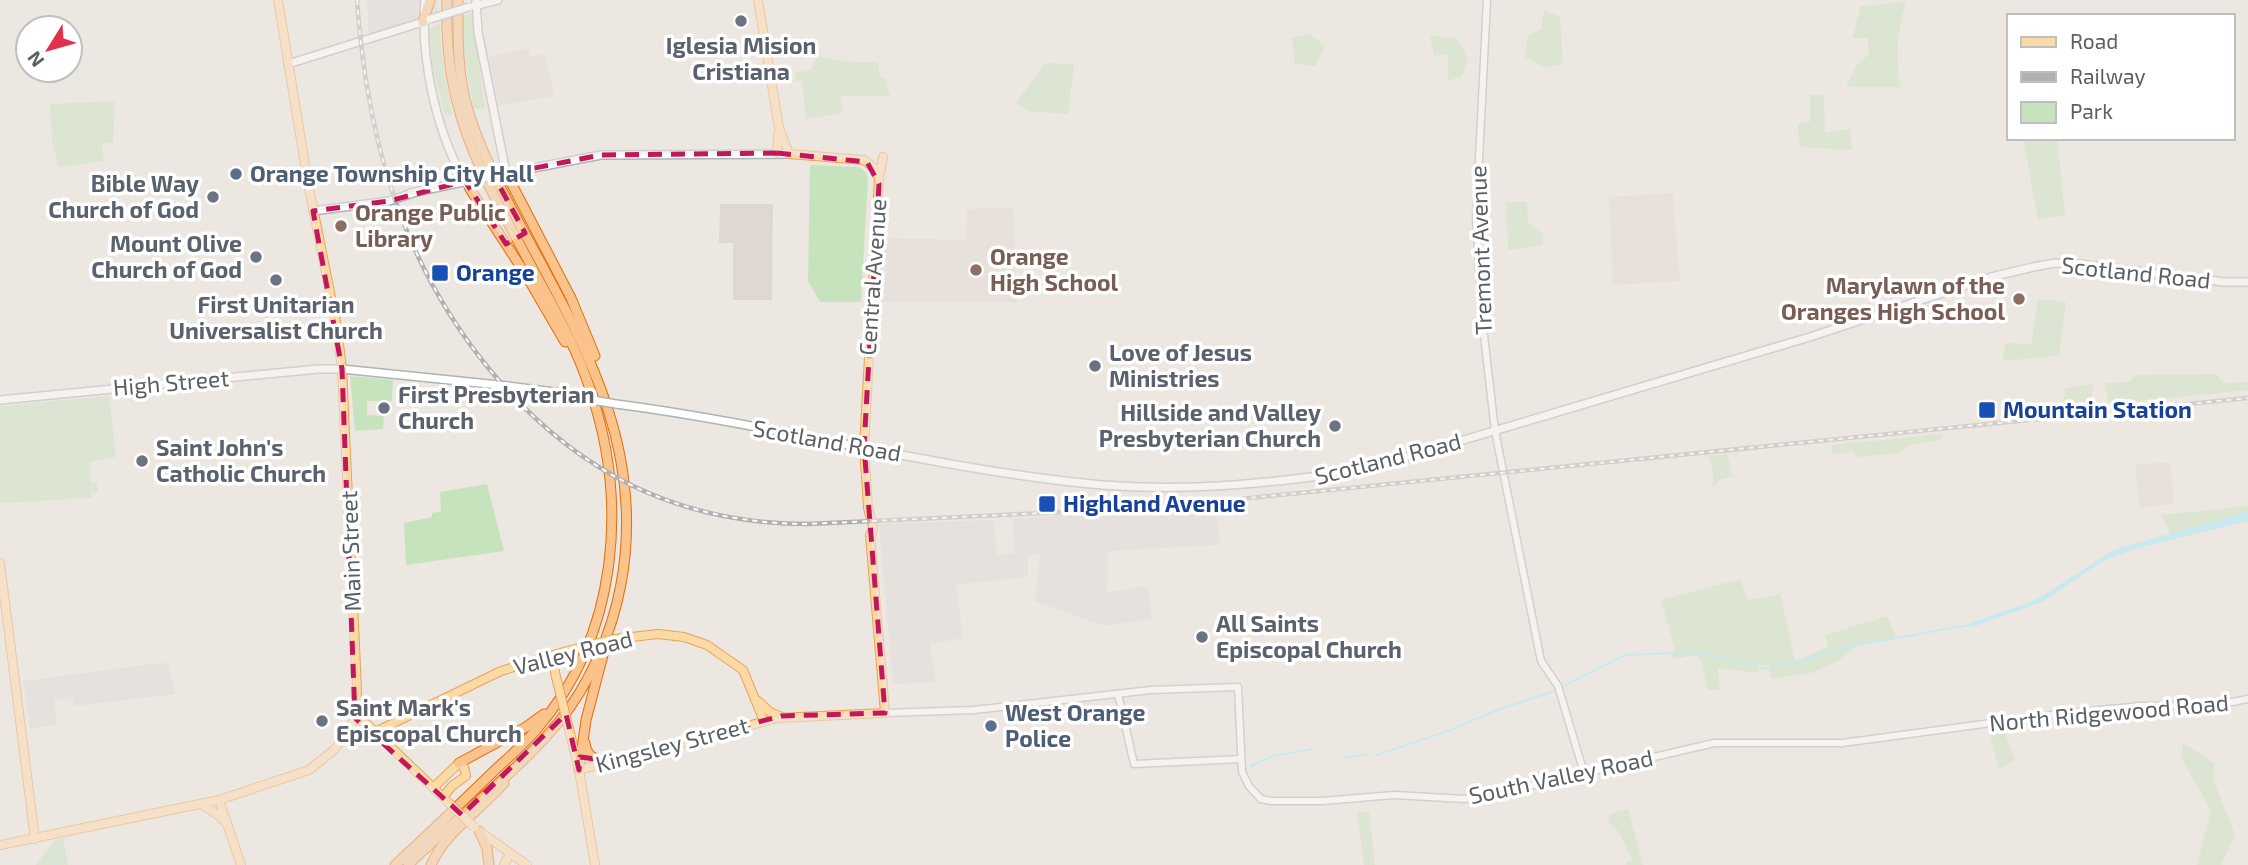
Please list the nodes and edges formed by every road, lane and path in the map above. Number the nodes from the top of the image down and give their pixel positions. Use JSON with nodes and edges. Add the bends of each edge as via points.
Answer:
{"nodes":[{"id":1,"x":278,"y":0,"type":"edge"},
{"id":2,"x":427,"y":0,"type":"edge"},
{"id":3,"x":447,"y":0,"type":"edge"},
{"id":4,"x":458,"y":0,"type":"edge"},
{"id":5,"x":498,"y":0,"type":"edge"},
{"id":6,"x":758,"y":0,"type":"edge"},
{"id":7,"x":1487,"y":0,"type":"edge"},
{"id":8,"x":474,"y":4,"type":"edge"},
{"id":9,"x":427,"y":20,"type":"junction"},
{"id":10,"x":288,"y":64,"type":"junction"},
{"id":11,"x":779,"y":128,"type":"junction"},
{"id":12,"x":777,"y":153,"type":"junction"},
{"id":13,"x":789,"y":154,"type":"junction"},
{"id":14,"x":883,"y":157,"type":"dead end"},
{"id":15,"x":504,"y":174,"type":"junction"},
{"id":16,"x":879,"y":178,"type":"junction"},
{"id":17,"x":467,"y":185,"type":"junction"},
{"id":18,"x":313,"y":211,"type":"junction"},
{"id":19,"x":2248,"y":282,"type":"edge"},
{"id":20,"x":342,"y":369,"type":"junction"},
{"id":21,"x":589,"y":384,"type":"junction"},
{"id":22,"x":0,"y":400,"type":"edge"},
{"id":23,"x":612,"y":418,"type":"junction"},
{"id":24,"x":1495,"y":431,"type":"junction"},
{"id":25,"x":864,"y":446,"type":"junction"},
{"id":26,"x":0,"y":563,"type":"edge"},
{"id":27,"x":611,"y":637,"type":"junction"},
{"id":28,"x":552,"y":657,"type":"junction"},
{"id":29,"x":564,"y":692,"type":"junction"},
{"id":30,"x":1118,"y":694,"type":"junction"},
{"id":31,"x":756,"y":698,"type":"junction"},
{"id":32,"x":2248,"y":699,"type":"edge"},
{"id":33,"x":885,"y":713,"type":"junction"},
{"id":34,"x":355,"y":718,"type":"junction"},
{"id":35,"x":784,"y":718,"type":"junction"},
{"id":36,"x":764,"y":721,"type":"junction"},
{"id":37,"x":375,"y":732,"type":"junction"},
{"id":38,"x":583,"y":732,"type":"junction"},
{"id":39,"x":1929,"y":732,"type":"joint"},
{"id":40,"x":530,"y":751,"type":"junction"},
{"id":41,"x":1241,"y":759,"type":"junction"},
{"id":42,"x":611,"y":761,"type":"junction"},
{"id":43,"x":459,"y":763,"type":"junction"},
{"id":44,"x":579,"y":770,"type":"junction"},
{"id":45,"x":1584,"y":773,"type":"junction"},
{"id":46,"x":434,"y":788,"type":"junction"},
{"id":47,"x":219,"y":800,"type":"junction"},
{"id":48,"x":446,"y":800,"type":"junction"},
{"id":49,"x":201,"y":804,"type":"junction"},
{"id":50,"x":227,"y":825,"type":"junction"},
{"id":51,"x":476,"y":829,"type":"junction"},
{"id":52,"x":35,"y":839,"type":"junction"},
{"id":53,"x":0,"y":845,"type":"edge"},
{"id":54,"x":510,"y":853,"type":"junction"},
{"id":55,"x":241,"y":865,"type":"edge"},
{"id":56,"x":395,"y":865,"type":"edge"},
{"id":57,"x":408,"y":865,"type":"edge"},
{"id":58,"x":431,"y":865,"type":"edge"},
{"id":59,"x":489,"y":865,"type":"edge"},
{"id":60,"x":504,"y":865,"type":"edge"},
{"id":61,"x":527,"y":865,"type":"edge"},
{"id":62,"x":595,"y":865,"type":"edge"}],
"edges":[{"from":1,"to":10,"type":"main road","name":"Main Street"},
{"from":2,"to":9,"type":"highway"},
{"from":3,"to":21,"type":"highway","via":[[448,56],[464,129]]},
{"from":4,"to":23,"type":"highway","via":[[461,79],[481,148],[577,330]]},
{"from":5,"to":8,"type":"main road"},
{"from":6,"to":11,"type":"main road"},
{"from":7,"to":24,"type":"street","name":"Tremont Avenue","via":[[1476,218]]},
{"from":8,"to":9,"type":"main road","bridge":true},
{"from":8,"to":15,"type":"main road"},
{"from":9,"to":10,"type":"main road"},
{"from":9,"to":17,"type":"main road","via":[[431,92]]},
{"from":10,"to":18,"type":"main road","name":"Main Street"},
{"from":11,"to":12,"type":"main road"},
{"from":11,"to":13,"type":"main road"},
{"from":12,"to":13,"type":"main road"},
{"from":12,"to":15,"type":"main road","via":[[601,155]]},
{"from":13,"to":16,"type":"main road","name":"Central Avenue","via":[[864,160]]},
{"from":14,"to":16,"type":"main road"},
{"from":15,"to":17,"type":"main road","bridge":true},
{"from":15,"to":23,"type":"highway","via":[[571,298],[600,367]]},
{"from":16,"to":25,"type":"main road","name":"Central Avenue"},
{"from":17,"to":18,"type":"main road"},
{"from":17,"to":21,"type":"highway"},
{"from":18,"to":20,"type":"main road","name":"Main Street"},
{"from":19,"to":24,"type":"main road","name":"Scotland Road","via":[[2067,262],[2033,267]]},
{"from":20,"to":22,"type":"main road","name":"High Street"},
{"from":20,"to":25,"type":"main road","name":"Scotland Road","bridge":true,"via":[[554,392]]},
{"from":20,"to":34,"type":"main road","name":"Main Street"},
{"from":21,"to":29,"type":"highway","via":[[606,454],[613,526],[611,558],[600,611]]},
{"from":23,"to":27,"type":"highway","via":[[628,508],[627,550]]},
{"from":24,"to":25,"type":"main road","name":"Scotland Road","via":[[1366,469],[1298,481],[1198,486],[1093,484]]},
{"from":24,"to":45,"type":"street","name":"Tremont Avenue","via":[[1541,661],[1558,685]]},
{"from":25,"to":33,"type":"main road","name":"Central Avenue"},
{"from":26,"to":52,"type":"main road"},
{"from":27,"to":28,"type":"main road","name":"Valley Road","bridge":true},
{"from":27,"to":31,"type":"main road","name":"Valley Road","via":[[659,634],[698,641],[740,667]]},
{"from":27,"to":38,"type":"highway"},
{"from":27,"to":40,"type":"highway","via":[[559,722]]},
{"from":28,"to":37,"type":"main road","name":"Valley Road","via":[[501,671]]},
{"from":28,"to":44,"type":"main road","bridge":true},
{"from":29,"to":43,"type":"highway","via":[[541,717]]},
{"from":29,"to":56,"type":"highway","via":[[536,731]]},
{"from":30,"to":33,"type":"street","via":[[974,710]]},
{"from":30,"to":41,"type":"street","via":[[1134,764]]},
{"from":30,"to":41,"type":"street","name":"South Valley Road","via":[[1238,687]]},
{"from":31,"to":35,"type":"main road","name":"Valley Road","via":[[769,712]]},
{"from":31,"to":36,"type":"main road","name":"Valley Road"},
{"from":32,"to":39,"type":"street","name":"North Ridgewood Road","via":[[2064,714]]},
{"from":33,"to":35,"type":"main road"},
{"from":34,"to":37,"type":"main road"},
{"from":34,"to":47,"type":"main road","name":"Main Street","via":[[343,741],[309,771]]},
{"from":35,"to":36,"type":"main road"},
{"from":36,"to":42,"type":"main road","name":"Kingsley Street"},
{"from":37,"to":46,"type":"main road"},
{"from":38,"to":42,"type":"highway","via":[[588,755]]},
{"from":38,"to":44,"type":"highway"},
{"from":39,"to":45,"type":"street","name":"South Valley Road","via":[[1842,743],[1714,743]]},
{"from":40,"to":57,"type":"highway"},
{"from":40,"to":58,"type":"highway","via":[[453,834]]},
{"from":41,"to":45,"type":"street","name":"South Valley Road","via":[[1244,780],[1261,799],[1271,801],[1394,794],[1465,799]]},
{"from":42,"to":44,"type":"main road","name":"Kingsley Street"},
{"from":43,"to":46,"type":"main road"},
{"from":43,"to":48,"type":"main road","via":[[466,776],[452,786]]},
{"from":44,"to":62,"type":"main road"},
{"from":46,"to":48,"type":"main road"},
{"from":47,"to":49,"type":"main road","name":"Main Street"},
{"from":47,"to":50,"type":"main road"},
{"from":48,"to":51,"type":"main road","bridge":true},
{"from":49,"to":50,"type":"main road"},
{"from":49,"to":52,"type":"main road","name":"Main Street"},
{"from":50,"to":55,"type":"main road"},
{"from":51,"to":54,"type":"main road"},
{"from":51,"to":59,"type":"highway","via":[[487,848]]},
{"from":52,"to":53,"type":"main road","name":"Main Street"},
{"from":54,"to":60,"type":"main road"},
{"from":54,"to":61,"type":"main road"}]}
